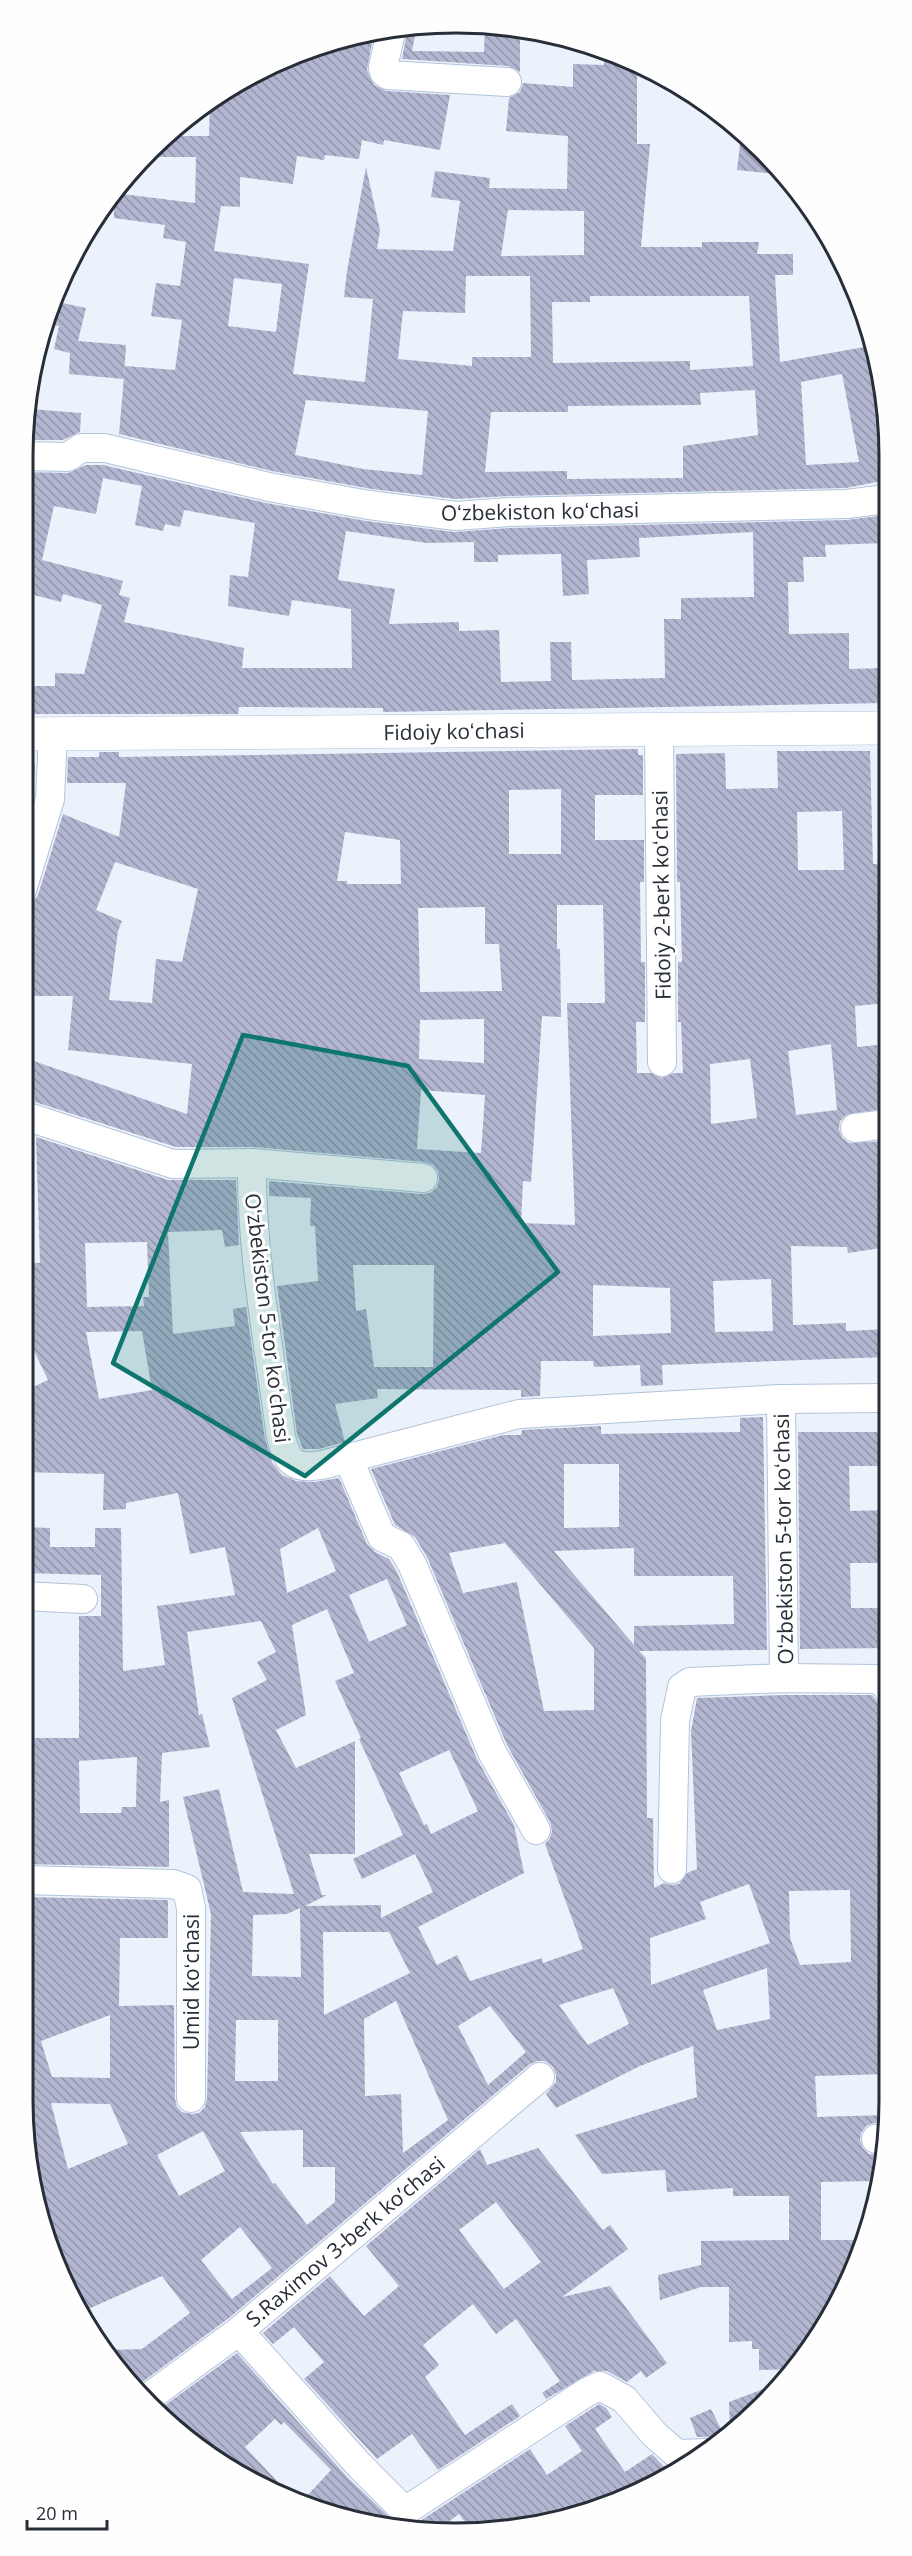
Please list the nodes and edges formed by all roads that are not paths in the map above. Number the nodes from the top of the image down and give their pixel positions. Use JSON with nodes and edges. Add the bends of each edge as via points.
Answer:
{"nodes":[{"id":1,"x":390,"y":39,"type":"edge"},
{"id":2,"x":507,"y":82,"type":"dead end"},
{"id":3,"x":33,"y":456,"type":"edge"},
{"id":4,"x":879,"y":500,"type":"edge"},
{"id":5,"x":879,"y":728,"type":"edge"},
{"id":6,"x":659,"y":729,"type":"junction"},
{"id":7,"x":38,"y":734,"type":"edge"},
{"id":8,"x":33,"y":854,"type":"edge"},
{"id":9,"x":662,"y":1062,"type":"dead end"},
{"id":10,"x":33,"y":1119,"type":"edge"},
{"id":11,"x":879,"y":1125,"type":"edge"},
{"id":12,"x":855,"y":1128,"type":"dead end"},
{"id":13,"x":252,"y":1163,"type":"junction"},
{"id":14,"x":423,"y":1178,"type":"dead end"},
{"id":15,"x":879,"y":1398,"type":"edge"},
{"id":16,"x":781,"y":1399,"type":"junction"},
{"id":17,"x":348,"y":1458,"type":"junction"},
{"id":18,"x":33,"y":1597,"type":"edge"},
{"id":19,"x":83,"y":1599,"type":"dead end"},
{"id":20,"x":784,"y":1678,"type":"junction"},
{"id":21,"x":879,"y":1680,"type":"edge"},
{"id":22,"x":536,"y":1830,"type":"dead end"},
{"id":23,"x":672,"y":1869,"type":"dead end"},
{"id":24,"x":33,"y":1880,"type":"edge"},
{"id":25,"x":540,"y":2077,"type":"dead end"},
{"id":26,"x":191,"y":2098,"type":"dead end"},
{"id":27,"x":239,"y":2331,"type":"junction"},
{"id":28,"x":153,"y":2394,"type":"edge"},
{"id":29,"x":680,"y":2459,"type":"edge"},
{"id":30,"x":403,"y":2519,"type":"edge"},
{"id":31,"x":406,"y":2520,"type":"edge"}],
"edges":[{"from":1,"to":2,"type":"street","via":[[384,72]]},
{"from":3,"to":4,"type":"street","name":"Oʻzbekiston koʻchasi","via":[[68,457],[81,448],[105,448],[269,487],[456,516],[847,504]]},
{"from":5,"to":6,"type":"street","name":"Fidoiy koʻchasi"},
{"from":6,"to":7,"type":"street","name":"Fidoiy koʻchasi"},
{"from":6,"to":9,"type":"street","name":"Fidoiy 2-berk koʻchasi"},
{"from":7,"to":8,"type":"street","via":[[50,799]]},
{"from":10,"to":13,"type":"street","name":"Oʻzbekiston 5-tor koʻchasi","via":[[173,1164]]},
{"from":11,"to":12,"type":"street"},
{"from":13,"to":14,"type":"street"},
{"from":13,"to":17,"type":"street","name":"Oʻzbekiston 5-tor koʻchasi","via":[[255,1241],[285,1453],[303,1467]]},
{"from":15,"to":16,"type":"street","name":"Oʻzbekiston 5-tor koʻchasi"},
{"from":16,"to":17,"type":"street","name":"Oʻzbekiston 5-tor koʻchasi","via":[[519,1414]]},
{"from":16,"to":20,"type":"street","name":"Oʻzbekiston 5-tor koʻchasi"},
{"from":17,"to":22,"type":"street","via":[[382,1537],[401,1546],[412,1564],[492,1752]]},
{"from":18,"to":19,"type":"street"},
{"from":20,"to":21,"type":"street"},
{"from":20,"to":23,"type":"street","via":[[690,1682],[682,1687],[675,1721]]},
{"from":24,"to":26,"type":"street","name":"Umid koʻchasi","via":[[173,1884],[187,1889],[191,1908]]},
{"from":25,"to":27,"type":"street","name":"S.Raximov 3-berk koʼchasi"},
{"from":27,"to":28,"type":"street","name":"S.Raximov 3-berk koʼchasi"},
{"from":27,"to":30,"type":"street"},
{"from":29,"to":31,"type":"street","via":[[624,2399],[600,2386],[587,2391]]}]}
